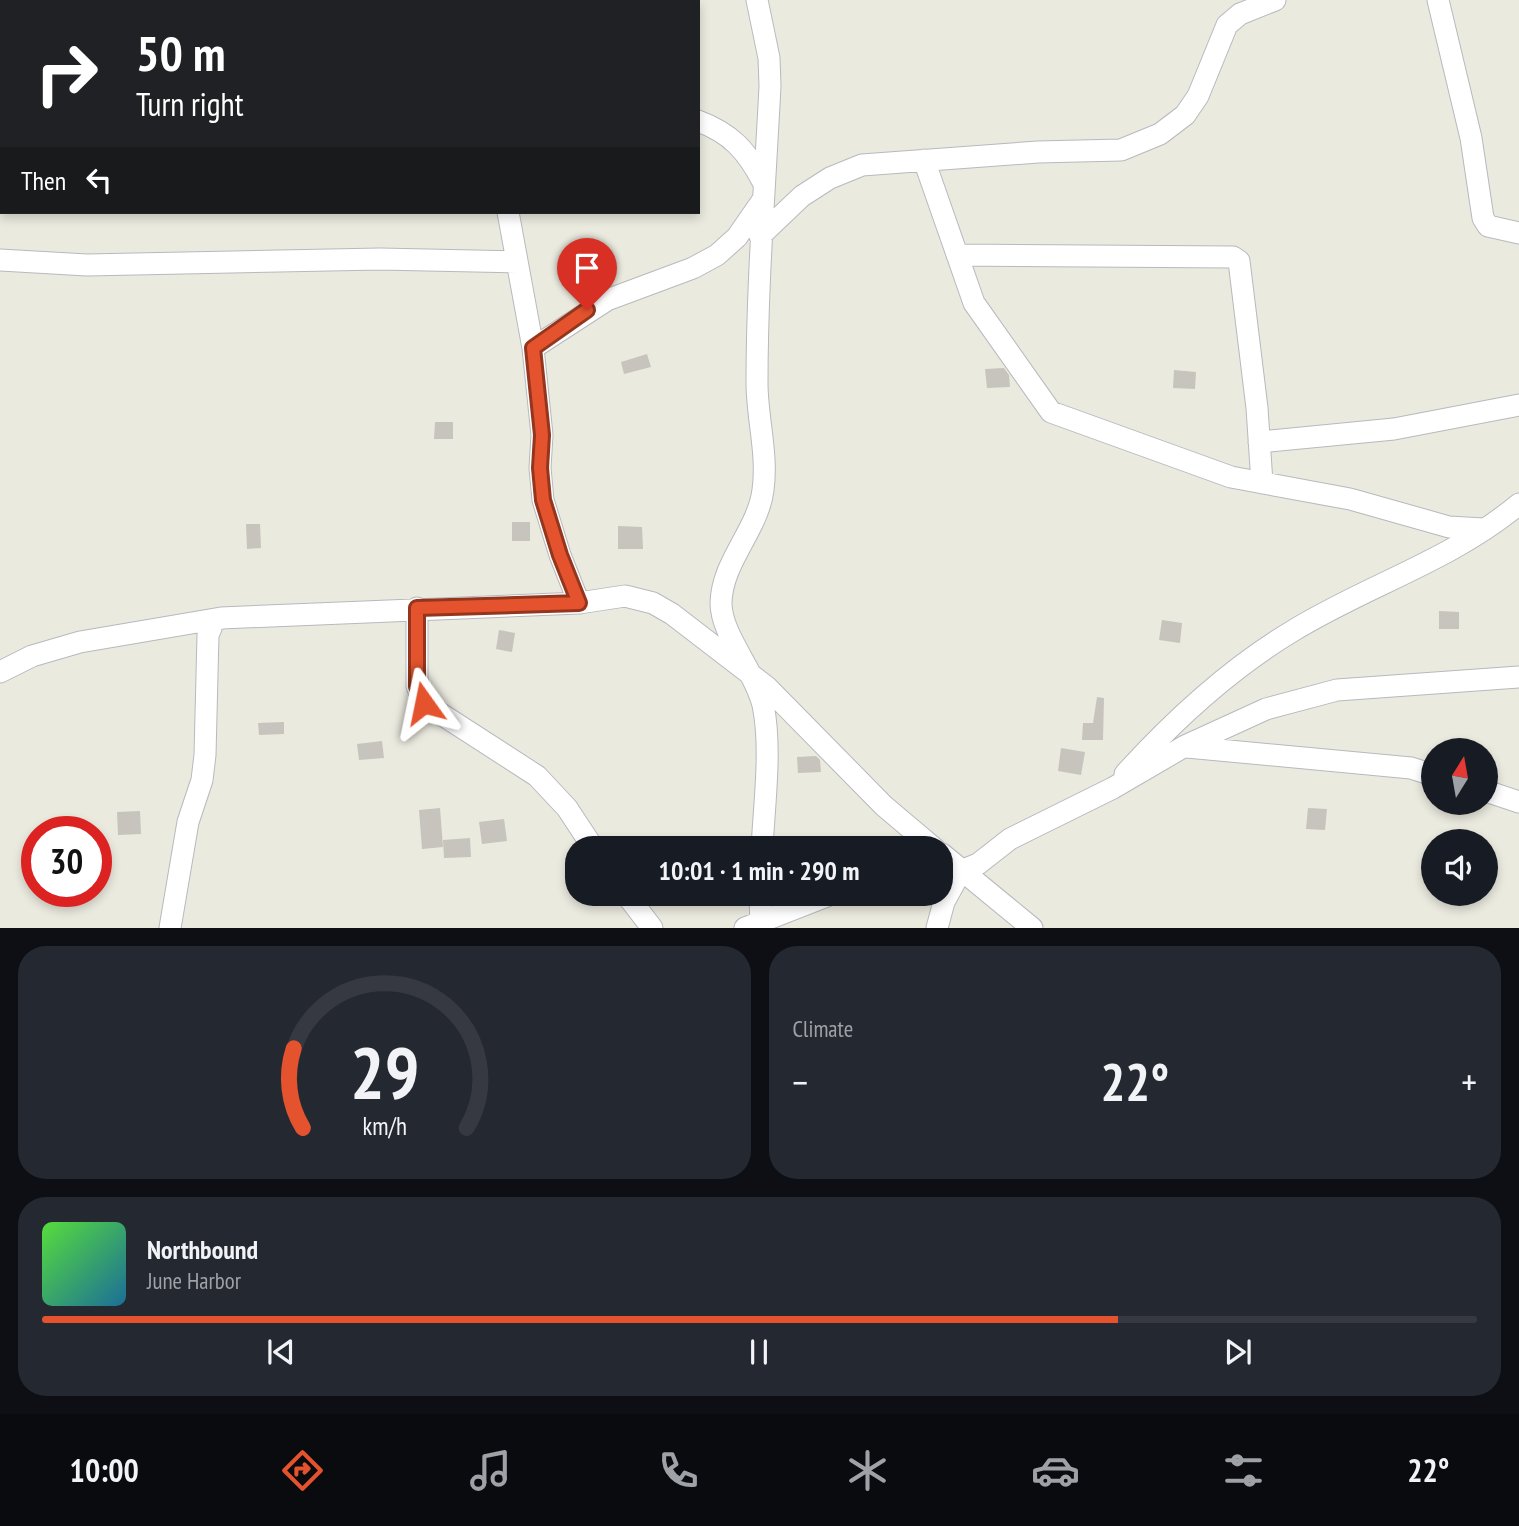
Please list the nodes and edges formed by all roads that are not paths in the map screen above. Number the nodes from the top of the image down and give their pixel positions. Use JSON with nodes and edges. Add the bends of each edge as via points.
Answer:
{"nodes":[{"id":1,"x":757,"y":0,"type":"edge"},
{"id":2,"x":1275,"y":0,"type":"edge"},
{"id":3,"x":1438,"y":0,"type":"edge"},
{"id":4,"x":700,"y":122,"type":"edge"},
{"id":5,"x":924,"y":160,"type":"junction"},
{"id":6,"x":764,"y":192,"type":"junction"},
{"id":7,"x":508,"y":214,"type":"edge"},
{"id":8,"x":1519,"y":233,"type":"edge"},
{"id":9,"x":760,"y":236,"type":"junction"},
{"id":10,"x":957,"y":255,"type":"junction"},
{"id":11,"x":0,"y":260,"type":"edge"},
{"id":12,"x":516,"y":262,"type":"junction"},
{"id":13,"x":533,"y":348,"type":"junction"},
{"id":14,"x":1519,"y":405,"type":"edge"},
{"id":15,"x":1259,"y":442,"type":"junction"},
{"id":16,"x":1262,"y":483,"type":"junction"},
{"id":17,"x":1519,"y":504,"type":"edge"},
{"id":18,"x":1483,"y":529,"type":"junction"},
{"id":19,"x":579,"y":603,"type":"junction"},
{"id":20,"x":417,"y":608,"type":"junction"},
{"id":21,"x":221,"y":618,"type":"junction"},
{"id":22,"x":0,"y":672,"type":"edge"},
{"id":23,"x":1519,"y":677,"type":"edge"},
{"id":24,"x":755,"y":678,"type":"junction"},
{"id":25,"x":1185,"y":746,"type":"junction"},
{"id":26,"x":1421,"y":771,"type":"edge"},
{"id":27,"x":1113,"y":788,"type":"junction"},
{"id":28,"x":1498,"y":796,"type":"edge"},
{"id":29,"x":1519,"y":802,"type":"edge"},
{"id":30,"x":585,"y":836,"type":"edge"},
{"id":31,"x":762,"y":836,"type":"edge"},
{"id":32,"x":920,"y":836,"type":"edge"},
{"id":33,"x":953,"y":864,"type":"edge"},
{"id":34,"x":961,"y":871,"type":"junction"},
{"id":35,"x":635,"y":906,"type":"edge"},
{"id":36,"x":758,"y":906,"type":"edge"},
{"id":37,"x":802,"y":906,"type":"edge"},
{"id":38,"x":755,"y":925,"type":"edge"},
{"id":39,"x":170,"y":928,"type":"edge"},
{"id":40,"x":652,"y":928,"type":"edge"},
{"id":41,"x":937,"y":928,"type":"edge"},
{"id":42,"x":1032,"y":928,"type":"edge"}],
"edges":[{"from":1,"to":6,"type":"street","via":[[769,58]]},
{"from":2,"to":5,"type":"street","via":[[1227,25],[1198,96],[1185,115],[1160,134],[1121,150]]},
{"from":3,"to":8,"type":"street","via":[[1471,138],[1483,218],[1488,226]]},
{"from":4,"to":6,"type":"street","via":[[718,128],[749,154]]},
{"from":5,"to":9,"type":"street","via":[[862,165],[830,178],[802,196]]},
{"from":5,"to":10,"type":"street"},
{"from":6,"to":9,"type":"street"},
{"from":6,"to":13,"type":"street","via":[[737,237],[717,255],[607,300]]},
{"from":7,"to":12,"type":"street"},
{"from":9,"to":24,"type":"street","via":[[757,387],[763,491],[723,585],[721,606],[728,632]]},
{"from":10,"to":15,"type":"street","via":[[1233,257],[1242,270]]},
{"from":10,"to":16,"type":"street","via":[[974,303],[1051,412],[1172,458]]},
{"from":11,"to":12,"type":"street","via":[[87,265],[380,259]]},
{"from":12,"to":13,"type":"street"},
{"from":13,"to":19,"type":"street","via":[[543,500]]},
{"from":14,"to":15,"type":"street","via":[[1394,429]]},
{"from":15,"to":16,"type":"street"},
{"from":16,"to":18,"type":"street","via":[[1350,499],[1449,527]]},
{"from":17,"to":18,"type":"street"},
{"from":18,"to":27,"type":"street","via":[[1450,552],[1290,632],[1210,688],[1168,726]]},
{"from":19,"to":20,"type":"street"},
{"from":19,"to":24,"type":"street","via":[[625,596],[653,603]]},
{"from":20,"to":21,"type":"street"},
{"from":20,"to":30,"type":"street","via":[[417,686],[424,703],[537,776],[567,808]]},
{"from":21,"to":22,"type":"street","via":[[80,642],[32,656]]},
{"from":21,"to":39,"type":"street","via":[[214,621],[208,635],[202,780],[188,822]]},
{"from":23,"to":25,"type":"street","via":[[1337,690],[1266,709]]},
{"from":24,"to":31,"type":"street","via":[[765,724]]},
{"from":24,"to":32,"type":"street"},
{"from":25,"to":26,"type":"street"},
{"from":25,"to":27,"type":"street"},
{"from":27,"to":34,"type":"street","via":[[1010,839]]},
{"from":28,"to":29,"type":"street"},
{"from":33,"to":34,"type":"street"},
{"from":34,"to":41,"type":"street","via":[[944,902]]},
{"from":34,"to":42,"type":"street"},
{"from":35,"to":40,"type":"street"},
{"from":36,"to":38,"type":"street"},
{"from":37,"to":38,"type":"street"}]}
